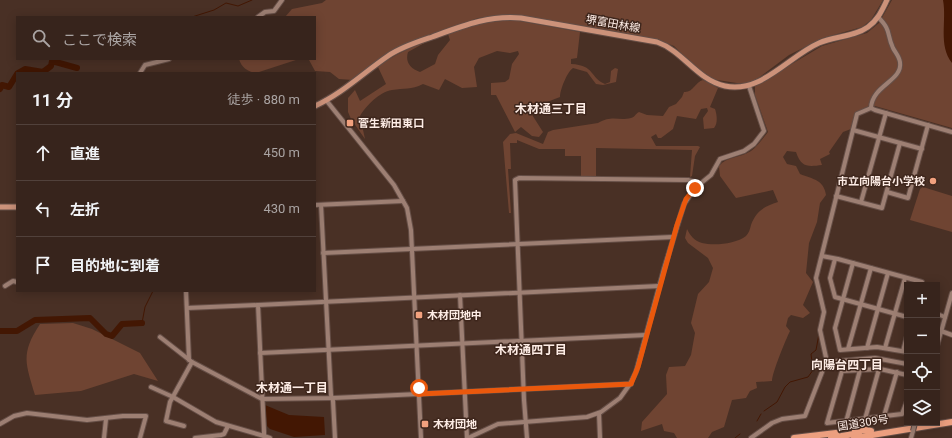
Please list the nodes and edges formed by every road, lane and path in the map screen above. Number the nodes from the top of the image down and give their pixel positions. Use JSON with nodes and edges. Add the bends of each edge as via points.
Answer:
{"nodes":[{"id":1,"x":282,"y":0,"type":"edge"},
{"id":2,"x":887,"y":0,"type":"edge"},
{"id":3,"x":259,"y":16,"type":"edge"},
{"id":4,"x":878,"y":17,"type":"junction"},
{"id":5,"x":166,"y":60,"type":"edge"},
{"id":6,"x":141,"y":72,"type":"edge"},
{"id":7,"x":749,"y":86,"type":"junction"},
{"id":8,"x":326,"y":100,"type":"junction"},
{"id":9,"x":316,"y":105,"type":"edge"},
{"id":10,"x":871,"y":108,"type":"junction"},
{"id":11,"x":886,"y":113,"type":"junction"},
{"id":12,"x":928,"y":125,"type":"junction"},
{"id":13,"x":853,"y":130,"type":"junction"},
{"id":14,"x":952,"y":132,"type":"edge"},
{"id":15,"x":879,"y":137,"type":"junction"},
{"id":16,"x":900,"y":143,"type":"junction"},
{"id":17,"x":922,"y":149,"type":"junction"},
{"id":18,"x":698,"y":185,"type":"junction"},
{"id":19,"x":886,"y":192,"type":"junction"},
{"id":20,"x":836,"y":196,"type":"junction"},
{"id":21,"x":404,"y":200,"type":"junction"},
{"id":22,"x":860,"y":202,"type":"junction"},
{"id":23,"x":316,"y":205,"type":"edge"},
{"id":24,"x":321,"y":205,"type":"junction"},
{"id":25,"x":0,"y":207,"type":"edge"},
{"id":26,"x":16,"y":207,"type":"edge"},
{"id":27,"x":673,"y":237,"type":"junction"},
{"id":28,"x":517,"y":244,"type":"junction"},
{"id":29,"x":412,"y":249,"type":"junction"},
{"id":30,"x":323,"y":253,"type":"junction"},
{"id":31,"x":822,"y":256,"type":"junction"},
{"id":32,"x":835,"y":259,"type":"junction"},
{"id":33,"x":854,"y":263,"type":"junction"},
{"id":34,"x":871,"y":268,"type":"junction"},
{"id":35,"x":888,"y":273,"type":"junction"},
{"id":36,"x":905,"y":278,"type":"junction"},
{"id":37,"x":16,"y":282,"type":"edge"},
{"id":38,"x":922,"y":282,"type":"edge"},
{"id":39,"x":6,"y":286,"type":"dead end"},
{"id":40,"x":659,"y":286,"type":"junction"},
{"id":41,"x":186,"y":292,"type":"edge"},
{"id":42,"x":520,"y":293,"type":"junction"},
{"id":43,"x":952,"y":293,"type":"edge"},
{"id":44,"x":460,"y":296,"type":"junction"},
{"id":45,"x":414,"y":298,"type":"junction"},
{"id":46,"x":843,"y":300,"type":"junction"},
{"id":47,"x":326,"y":302,"type":"junction"},
{"id":48,"x":861,"y":304,"type":"junction"},
{"id":49,"x":258,"y":305,"type":"junction"},
{"id":50,"x":187,"y":308,"type":"junction"},
{"id":51,"x":878,"y":309,"type":"junction"},
{"id":52,"x":895,"y":314,"type":"junction"},
{"id":53,"x":940,"y":315,"type":"edge"},
{"id":54,"x":904,"y":316,"type":"edge"},
{"id":55,"x":945,"y":317,"type":"junction"},
{"id":56,"x":941,"y":331,"type":"junction"},
{"id":57,"x":952,"y":334,"type":"edge"},
{"id":58,"x":646,"y":335,"type":"junction"},
{"id":59,"x":940,"y":335,"type":"edge"},
{"id":60,"x":160,"y":337,"type":"dead end"},
{"id":61,"x":522,"y":341,"type":"junction"},
{"id":62,"x":462,"y":344,"type":"junction"},
{"id":63,"x":417,"y":346,"type":"junction"},
{"id":64,"x":867,"y":348,"type":"junction"},
{"id":65,"x":885,"y":348,"type":"junction"},
{"id":66,"x":848,"y":349,"type":"junction"},
{"id":67,"x":328,"y":350,"type":"junction"},
{"id":68,"x":904,"y":352,"type":"edge"},
{"id":69,"x":260,"y":354,"type":"junction"},
{"id":70,"x":190,"y":361,"type":"junction"},
{"id":71,"x":827,"y":362,"type":"junction"},
{"id":72,"x":904,"y":363,"type":"edge"},
{"id":73,"x":879,"y":369,"type":"junction"},
{"id":74,"x":860,"y":370,"type":"junction"},
{"id":75,"x":897,"y":372,"type":"junction"},
{"id":76,"x":904,"y":374,"type":"edge"},
{"id":77,"x":631,"y":384,"type":"junction"},
{"id":78,"x":152,"y":387,"type":"dead end"},
{"id":79,"x":524,"y":389,"type":"junction"},
{"id":80,"x":465,"y":392,"type":"junction"},
{"id":81,"x":419,"y":394,"type":"junction"},
{"id":82,"x":173,"y":397,"type":"junction"},
{"id":83,"x":332,"y":398,"type":"junction"},
{"id":84,"x":262,"y":399,"type":"junction"},
{"id":85,"x":904,"y":410,"type":"edge"},
{"id":86,"x":599,"y":413,"type":"junction"},
{"id":87,"x":884,"y":416,"type":"junction"},
{"id":88,"x":106,"y":418,"type":"junction"},
{"id":89,"x":952,"y":418,"type":"edge"},
{"id":90,"x":865,"y":419,"type":"junction"},
{"id":91,"x":940,"y":420,"type":"edge"},
{"id":92,"x":526,"y":422,"type":"junction"},
{"id":93,"x":846,"y":422,"type":"junction"},
{"id":94,"x":952,"y":422,"type":"edge"},
{"id":95,"x":0,"y":424,"type":"edge"},
{"id":96,"x":184,"y":426,"type":"dead end"},
{"id":97,"x":228,"y":426,"type":"junction"},
{"id":98,"x":908,"y":426,"type":"edge"},
{"id":99,"x":914,"y":426,"type":"edge"},
{"id":100,"x":869,"y":434,"type":"junction"},
{"id":101,"x":264,"y":436,"type":"junction"},
{"id":102,"x":104,"y":438,"type":"edge"},
{"id":103,"x":140,"y":438,"type":"edge"},
{"id":104,"x":195,"y":438,"type":"edge"},
{"id":105,"x":270,"y":438,"type":"edge"},
{"id":106,"x":335,"y":438,"type":"edge"},
{"id":107,"x":421,"y":438,"type":"edge"},
{"id":108,"x":467,"y":438,"type":"edge"},
{"id":109,"x":528,"y":438,"type":"edge"},
{"id":110,"x":600,"y":438,"type":"edge"},
{"id":111,"x":751,"y":438,"type":"edge"},
{"id":112,"x":794,"y":438,"type":"edge"},
{"id":113,"x":831,"y":438,"type":"edge"},
{"id":114,"x":854,"y":438,"type":"edge"},
{"id":115,"x":858,"y":438,"type":"edge"},
{"id":116,"x":911,"y":438,"type":"edge"}],
"edges":[{"from":1,"to":3,"type":"street","via":[[274,11]]},
{"from":2,"to":4,"type":"main road","name":"堺富田林線"},
{"from":4,"to":7,"type":"main road","name":"堺富田林線","via":[[870,26],[858,33],[824,41],[812,47]]},
{"from":4,"to":10,"type":"street","via":[[889,31],[900,66],[895,76],[875,94]]},
{"from":5,"to":6,"type":"street","via":[[146,65]]},
{"from":7,"to":8,"type":"main road","name":"堺富田林線","via":[[730,87],[716,83],[657,42],[521,18],[502,18],[472,22],[404,47],[389,55],[344,91]]},
{"from":7,"to":18,"type":"street","via":[[763,126],[762,134],[744,151],[720,159],[711,174]]},
{"from":8,"to":9,"type":"main road","name":"堺富田林線"},
{"from":8,"to":21,"type":"street","via":[[392,181]]},
{"from":10,"to":11,"type":"street"},
{"from":10,"to":13,"type":"street","via":[[857,114]]},
{"from":11,"to":12,"type":"street"},
{"from":11,"to":15,"type":"street"},
{"from":12,"to":14,"type":"street"},
{"from":12,"to":17,"type":"street"},
{"from":13,"to":15,"type":"street"},
{"from":13,"to":20,"type":"street"},
{"from":15,"to":16,"type":"street"},
{"from":15,"to":22,"type":"street"},
{"from":16,"to":17,"type":"street"},
{"from":16,"to":19,"type":"street"},
{"from":17,"to":19,"type":"street","via":[[908,198]]},
{"from":18,"to":27,"type":"street","via":[[686,199]]},
{"from":18,"to":28,"type":"street","via":[[688,180],[518,178],[514,184]]},
{"from":19,"to":22,"type":"street","via":[[882,208]]},
{"from":20,"to":22,"type":"street"},
{"from":20,"to":31,"type":"street"},
{"from":21,"to":24,"type":"street"},
{"from":21,"to":29,"type":"street","via":[[411,225]]},
{"from":23,"to":24,"type":"street"},
{"from":24,"to":30,"type":"street"},
{"from":25,"to":26,"type":"main road"},
{"from":27,"to":28,"type":"street"},
{"from":27,"to":40,"type":"street"},
{"from":28,"to":29,"type":"street"},
{"from":28,"to":42,"type":"street"},
{"from":29,"to":30,"type":"street"},
{"from":29,"to":45,"type":"street"},
{"from":30,"to":47,"type":"street"},
{"from":31,"to":32,"type":"street"},
{"from":31,"to":71,"type":"street","via":[[816,278],[824,312],[820,330]]},
{"from":32,"to":33,"type":"street"},
{"from":32,"to":46,"type":"street","via":[[830,278],[835,297]]},
{"from":33,"to":34,"type":"street"},
{"from":33,"to":46,"type":"street"},
{"from":34,"to":35,"type":"street"},
{"from":34,"to":48,"type":"street"},
{"from":35,"to":36,"type":"street"},
{"from":35,"to":51,"type":"street"},
{"from":36,"to":38,"type":"street"},
{"from":36,"to":52,"type":"street"},
{"from":37,"to":39,"type":"street"},
{"from":40,"to":42,"type":"street"},
{"from":40,"to":58,"type":"street"},
{"from":41,"to":50,"type":"street"},
{"from":42,"to":44,"type":"street"},
{"from":42,"to":61,"type":"street"},
{"from":43,"to":55,"type":"street"},
{"from":44,"to":45,"type":"street"},
{"from":44,"to":62,"type":"street"},
{"from":45,"to":47,"type":"street"},
{"from":45,"to":63,"type":"street"},
{"from":46,"to":48,"type":"street"},
{"from":46,"to":66,"type":"street","via":[[835,328],[840,350]]},
{"from":47,"to":49,"type":"street"},
{"from":47,"to":67,"type":"street"},
{"from":48,"to":51,"type":"street"},
{"from":48,"to":66,"type":"street"},
{"from":49,"to":50,"type":"street"},
{"from":49,"to":69,"type":"street"},
{"from":50,"to":70,"type":"street"},
{"from":51,"to":52,"type":"street"},
{"from":51,"to":64,"type":"street"},
{"from":52,"to":54,"type":"street"},
{"from":52,"to":65,"type":"street"},
{"from":53,"to":55,"type":"street"},
{"from":55,"to":56,"type":"street"},
{"from":56,"to":57,"type":"street"},
{"from":56,"to":59,"type":"street"},
{"from":58,"to":61,"type":"street"},
{"from":58,"to":77,"type":"street"},
{"from":60,"to":70,"type":"street"},
{"from":61,"to":62,"type":"street"},
{"from":61,"to":79,"type":"street"},
{"from":62,"to":63,"type":"street"},
{"from":62,"to":80,"type":"street"},
{"from":63,"to":67,"type":"street"},
{"from":63,"to":81,"type":"street"},
{"from":64,"to":65,"type":"street"},
{"from":64,"to":66,"type":"street"},
{"from":65,"to":68,"type":"street"},
{"from":67,"to":69,"type":"street"},
{"from":67,"to":83,"type":"street"},
{"from":69,"to":84,"type":"street"},
{"from":70,"to":82,"type":"street"},
{"from":70,"to":84,"type":"street"},
{"from":71,"to":72,"type":"street","via":[[876,358]]},
{"from":71,"to":111,"type":"street","via":[[805,416],[772,423]]},
{"from":73,"to":74,"type":"street"},
{"from":73,"to":75,"type":"street"},
{"from":73,"to":90,"type":"street"},
{"from":74,"to":93,"type":"street"},
{"from":74,"to":93,"type":"street","via":[[842,372],[827,424]]},
{"from":75,"to":76,"type":"street"},
{"from":75,"to":87,"type":"street"},
{"from":77,"to":79,"type":"street"},
{"from":77,"to":86,"type":"street","via":[[616,402]]},
{"from":78,"to":82,"type":"street"},
{"from":79,"to":80,"type":"street"},
{"from":79,"to":92,"type":"street"},
{"from":80,"to":81,"type":"street"},
{"from":80,"to":108,"type":"street"},
{"from":81,"to":83,"type":"street"},
{"from":81,"to":107,"type":"street"},
{"from":82,"to":96,"type":"street","via":[[166,421]]},
{"from":82,"to":97,"type":"street","via":[[216,422]]},
{"from":83,"to":84,"type":"street"},
{"from":83,"to":106,"type":"street"},
{"from":84,"to":101,"type":"street"},
{"from":85,"to":87,"type":"street","via":[[903,413]]},
{"from":86,"to":92,"type":"street","via":[[581,419]]},
{"from":86,"to":110,"type":"street"},
{"from":87,"to":90,"type":"street"},
{"from":88,"to":95,"type":"street","via":[[87,420],[27,413],[14,416]]},
{"from":88,"to":102,"type":"street"},
{"from":88,"to":103,"type":"street","via":[[146,416]]},
{"from":89,"to":91,"type":"highway"},
{"from":90,"to":93,"type":"street"},
{"from":92,"to":108,"type":"street","via":[[498,424]]},
{"from":92,"to":109,"type":"street"},
{"from":94,"to":100,"type":"highway","name":"国道309号"},
{"from":97,"to":101,"type":"street"},
{"from":97,"to":104,"type":"street","via":[[224,434]]},
{"from":98,"to":100,"type":"highway","name":"国道309号"},
{"from":99,"to":116,"type":"street","bridge":true},
{"from":100,"to":112,"type":"highway","via":[[865,430]]},
{"from":100,"to":113,"type":"highway","name":"国道309号"},
{"from":100,"to":114,"type":"highway","name":"国道309号"},
{"from":100,"to":115,"type":"highway"},
{"from":101,"to":105,"type":"street"}]}
